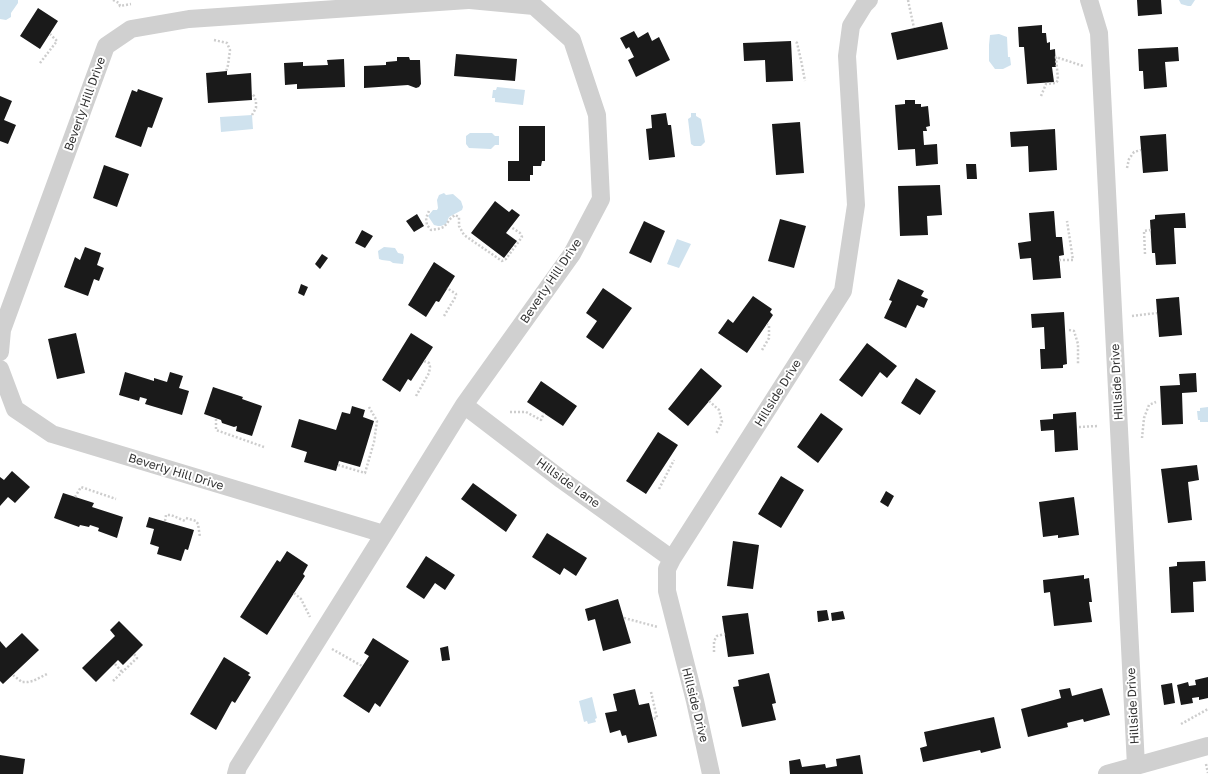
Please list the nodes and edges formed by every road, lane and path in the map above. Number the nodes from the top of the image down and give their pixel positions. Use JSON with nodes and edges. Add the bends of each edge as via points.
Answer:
{"nodes":[{"id":1,"x":113,"y":0,"type":"edge"},
{"id":2,"x":469,"y":0,"type":"edge"},
{"id":3,"x":869,"y":0,"type":"edge"},
{"id":4,"x":908,"y":0,"type":"edge"},
{"id":5,"x":1089,"y":0,"type":"edge"},
{"id":6,"x":131,"y":4,"type":"dead end"},
{"id":7,"x":914,"y":28,"type":"dead end"},
{"id":8,"x":50,"y":34,"type":"dead end"},
{"id":9,"x":214,"y":40,"type":"dead end"},
{"id":10,"x":796,"y":42,"type":"dead end"},
{"id":11,"x":40,"y":63,"type":"dead end"},
{"id":12,"x":1083,"y":66,"type":"dead end"},
{"id":13,"x":226,"y":72,"type":"dead end"},
{"id":14,"x":805,"y":81,"type":"dead end"},
{"id":15,"x":252,"y":94,"type":"dead end"},
{"id":16,"x":1041,"y":96,"type":"dead end"},
{"id":17,"x":252,"y":115,"type":"dead end"},
{"id":18,"x":1141,"y":150,"type":"dead end"},
{"id":19,"x":1127,"y":168,"type":"dead end"},
{"id":20,"x":429,"y":211,"type":"dead end"},
{"id":21,"x":1067,"y":221,"type":"dead end"},
{"id":22,"x":511,"y":227,"type":"dead end"},
{"id":23,"x":1151,"y":230,"type":"dead end"},
{"id":24,"x":1145,"y":254,"type":"dead end"},
{"id":25,"x":1059,"y":260,"type":"dead end"},
{"id":26,"x":447,"y":288,"type":"dead end"},
{"id":27,"x":1157,"y":313,"type":"dead end"},
{"id":28,"x":444,"y":316,"type":"dead end"},
{"id":29,"x":1127,"y":316,"type":"dead end"},
{"id":30,"x":767,"y":324,"type":"dead end"},
{"id":31,"x":1069,"y":330,"type":"dead end"},
{"id":32,"x":762,"y":350,"type":"dead end"},
{"id":33,"x":0,"y":352,"type":"edge"},
{"id":34,"x":424,"y":361,"type":"dead end"},
{"id":35,"x":1078,"y":365,"type":"dead end"},
{"id":36,"x":0,"y":369,"type":"edge"},
{"id":37,"x":416,"y":396,"type":"dead end"},
{"id":38,"x":709,"y":401,"type":"dead end"},
{"id":39,"x":1156,"y":402,"type":"dead end"},
{"id":40,"x":464,"y":405,"type":"junction"},
{"id":41,"x":369,"y":407,"type":"dead end"},
{"id":42,"x":510,"y":412,"type":"dead end"},
{"id":43,"x":544,"y":414,"type":"dead end"},
{"id":44,"x":216,"y":418,"type":"dead end"},
{"id":45,"x":1098,"y":426,"type":"dead end"},
{"id":46,"x":1079,"y":427,"type":"dead end"},
{"id":47,"x":716,"y":434,"type":"dead end"},
{"id":48,"x":1142,"y":438,"type":"dead end"},
{"id":49,"x":264,"y":447,"type":"dead end"},
{"id":50,"x":674,"y":460,"type":"dead end"},
{"id":51,"x":338,"y":465,"type":"dead end"},
{"id":52,"x":659,"y":488,"type":"dead end"},
{"id":53,"x":75,"y":497,"type":"dead end"},
{"id":54,"x":116,"y":499,"type":"dead end"},
{"id":55,"x":165,"y":521,"type":"dead end"},
{"id":56,"x":384,"y":534,"type":"junction"},
{"id":57,"x":200,"y":537,"type":"dead end"},
{"id":58,"x":672,"y":559,"type":"junction"},
{"id":59,"x":294,"y":593,"type":"dead end"},
{"id":60,"x":624,"y":618,"type":"dead end"},
{"id":61,"x":660,"y":628,"type":"dead end"},
{"id":62,"x":725,"y":634,"type":"dead end"},
{"id":63,"x":318,"y":639,"type":"junction"},
{"id":64,"x":714,"y":652,"type":"dead end"},
{"id":65,"x":134,"y":654,"type":"dead end"},
{"id":66,"x":115,"y":664,"type":"dead end"},
{"id":67,"x":362,"y":666,"type":"dead end"},
{"id":68,"x":122,"y":673,"type":"junction"},
{"id":69,"x":47,"y":674,"type":"dead end"},
{"id":70,"x":13,"y":675,"type":"dead end"},
{"id":71,"x":113,"y":681,"type":"dead end"},
{"id":72,"x":651,"y":692,"type":"dead end"},
{"id":73,"x":1208,"y":709,"type":"edge"},
{"id":74,"x":653,"y":719,"type":"dead end"},
{"id":75,"x":1181,"y":724,"type":"dead end"},
{"id":76,"x":1208,"y":746,"type":"edge"},
{"id":77,"x":1136,"y":766,"type":"junction"},
{"id":78,"x":236,"y":774,"type":"edge"},
{"id":79,"x":711,"y":774,"type":"edge"},
{"id":80,"x":1107,"y":774,"type":"edge"}],
"edges":[{"from":1,"to":6,"type":"path","via":[[120,6]]},
{"from":2,"to":33,"type":"street","name":"Beverly Hill Drive","via":[[189,19],[131,28],[106,46],[2,330]]},
{"from":2,"to":40,"type":"street","name":"Beverly Hill Drive","via":[[534,6],[572,40],[597,115],[601,199],[572,254]]},
{"from":3,"to":58,"type":"street","name":"Hillside Drive","via":[[851,26],[847,56],[856,205],[843,291]]},
{"from":4,"to":7,"type":"path"},
{"from":5,"to":77,"type":"street","name":"Hillside Drive","via":[[1099,33]]},
{"from":8,"to":11,"type":"path","via":[[57,41]]},
{"from":9,"to":13,"type":"path","via":[[228,43],[230,50]]},
{"from":10,"to":14,"type":"path"},
{"from":12,"to":16,"type":"path","via":[[1056,57],[1058,80],[1056,83],[1046,84]]},
{"from":15,"to":17,"type":"path","via":[[256,108]]},
{"from":18,"to":19,"type":"path","via":[[1134,152]]},
{"from":20,"to":22,"type":"path","via":[[426,218],[431,230],[444,227],[455,215],[459,217],[459,226],[464,235],[502,261],[522,237]]},
{"from":21,"to":25,"type":"path","via":[[1073,260]]},
{"from":23,"to":24,"type":"path","via":[[1144,231]]},
{"from":26,"to":28,"type":"path","via":[[456,296]]},
{"from":27,"to":29,"type":"path"},
{"from":30,"to":32,"type":"path","via":[[769,338]]},
{"from":31,"to":35,"type":"path","via":[[1074,331],[1078,344]]},
{"from":34,"to":37,"type":"path","via":[[429,364],[429,373]]},
{"from":36,"to":56,"type":"street","name":"Beverly Hill Drive","via":[[15,409],[52,434]]},
{"from":38,"to":47,"type":"path","via":[[719,410],[722,422]]},
{"from":39,"to":48,"type":"path","via":[[1149,405],[1144,418]]},
{"from":40,"to":56,"type":"street","name":"Beverly Hill Drive"},
{"from":40,"to":58,"type":"street","name":"Hillside Lane"},
{"from":41,"to":51,"type":"path","via":[[377,420],[365,473]]},
{"from":42,"to":43,"type":"path","via":[[526,412],[541,420]]},
{"from":44,"to":49,"type":"path","via":[[216,430]]},
{"from":45,"to":46,"type":"path"},
{"from":50,"to":52,"type":"path"},
{"from":53,"to":54,"type":"path","via":[[81,487]]},
{"from":55,"to":57,"type":"path","via":[[166,515],[196,521]]},
{"from":56,"to":63,"type":"street","name":"Beverly Hill Drive"},
{"from":58,"to":79,"type":"street","name":"Hillside Drive","via":[[667,569],[667,591]]},
{"from":59,"to":63,"type":"path","via":[[301,599]]},
{"from":60,"to":61,"type":"path"},
{"from":62,"to":64,"type":"path","via":[[717,636],[714,641]]},
{"from":63,"to":67,"type":"path"},
{"from":63,"to":78,"type":"street","name":"Beverly Hill Drive"},
{"from":65,"to":68,"type":"path","via":[[137,658]]},
{"from":66,"to":68,"type":"path"},
{"from":68,"to":71,"type":"path"},
{"from":69,"to":70,"type":"path","via":[[28,682],[22,682]]},
{"from":72,"to":74,"type":"path","via":[[658,718]]},
{"from":73,"to":75,"type":"path"},
{"from":76,"to":77,"type":"street"},
{"from":77,"to":80,"type":"street"}]}
